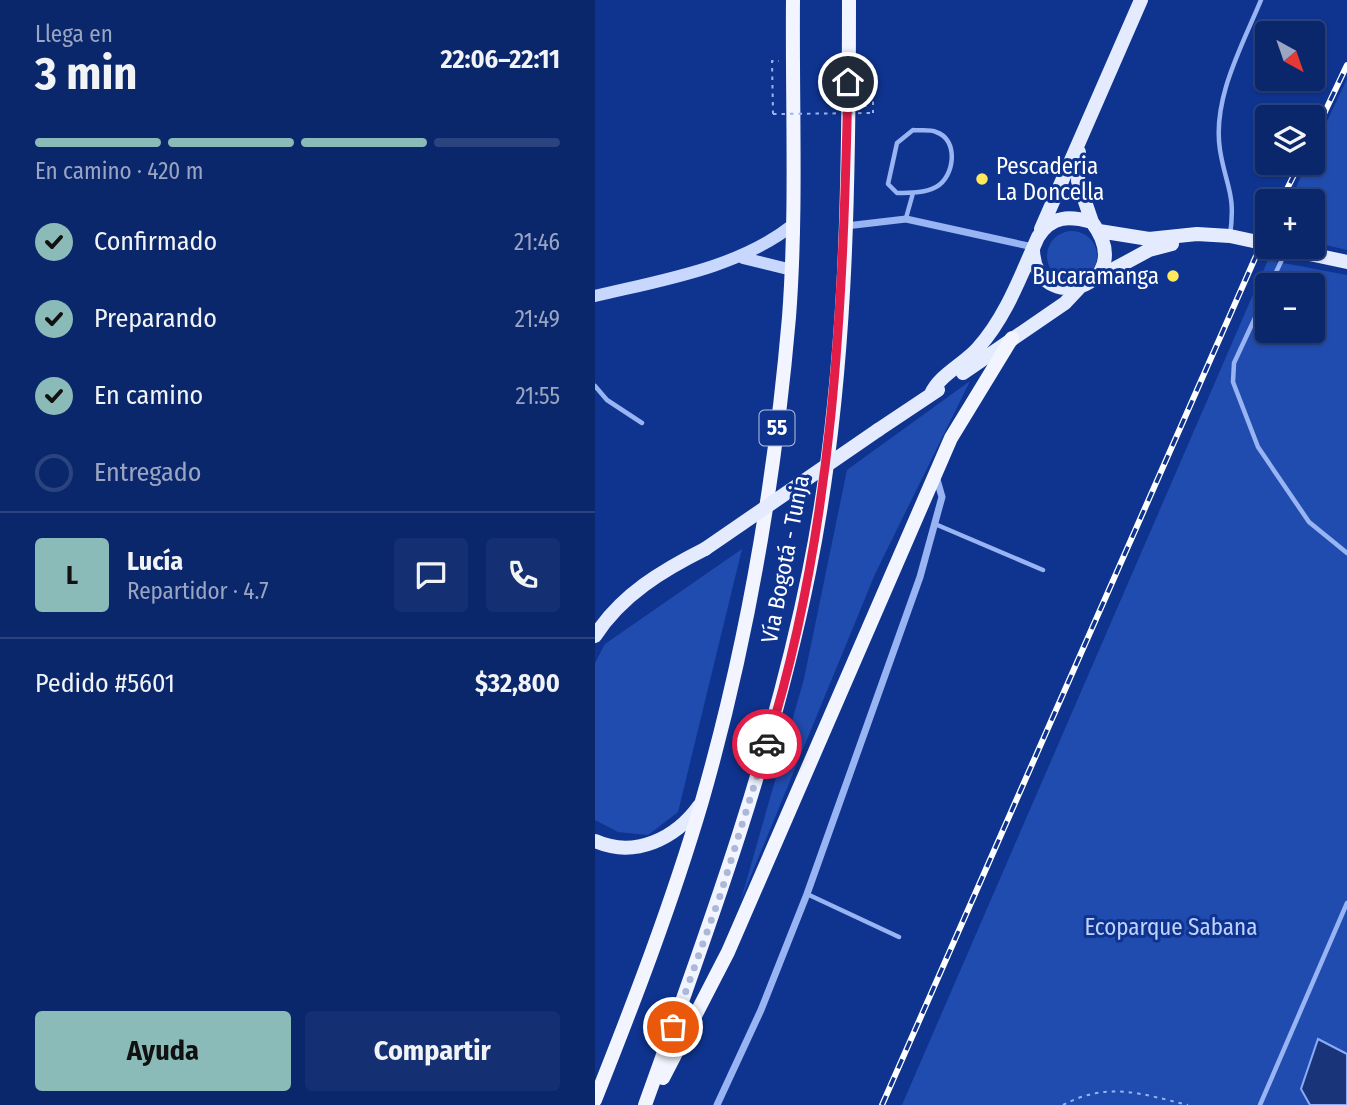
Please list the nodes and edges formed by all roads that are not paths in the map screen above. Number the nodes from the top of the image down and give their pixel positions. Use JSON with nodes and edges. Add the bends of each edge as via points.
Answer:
{"nodes":[{"id":1,"x":793,"y":0,"type":"edge"},
{"id":2,"x":849,"y":0,"type":"edge"},
{"id":3,"x":1141,"y":0,"type":"edge"},
{"id":4,"x":1261,"y":0,"type":"edge"},
{"id":5,"x":1096,"y":97,"type":"junction"},
{"id":6,"x":913,"y":193,"type":"junction"},
{"id":7,"x":906,"y":219,"type":"junction"},
{"id":8,"x":794,"y":224,"type":"junction"},
{"id":9,"x":846,"y":226,"type":"junction"},
{"id":10,"x":1095,"y":227,"type":"junction"},
{"id":11,"x":1203,"y":236,"type":"junction"},
{"id":12,"x":1230,"y":236,"type":"junction"},
{"id":13,"x":1255,"y":241,"type":"edge"},
{"id":14,"x":1035,"y":245,"type":"junction"},
{"id":15,"x":739,"y":257,"type":"junction"},
{"id":16,"x":1325,"y":257,"type":"edge"},
{"id":17,"x":1347,"y":262,"type":"edge"},
{"id":18,"x":792,"y":270,"type":"junction"},
{"id":19,"x":1094,"y":280,"type":"junction"},
{"id":20,"x":1080,"y":288,"type":"junction"},
{"id":21,"x":595,"y":296,"type":"edge"},
{"id":22,"x":1255,"y":318,"type":"edge"},
{"id":23,"x":1012,"y":338,"type":"junction"},
{"id":24,"x":595,"y":387,"type":"edge"},
{"id":25,"x":931,"y":394,"type":"junction"},
{"id":26,"x":642,"y":423,"type":"dead end"},
{"id":27,"x":935,"y":473,"type":"junction"},
{"id":28,"x":934,"y":524,"type":"junction"},
{"id":29,"x":1347,"y":553,"type":"edge"},
{"id":30,"x":1043,"y":569,"type":"dead end"},
{"id":31,"x":595,"y":636,"type":"edge"},
{"id":32,"x":702,"y":802,"type":"junction"},
{"id":33,"x":595,"y":841,"type":"edge"},
{"id":34,"x":807,"y":894,"type":"junction"},
{"id":35,"x":1347,"y":903,"type":"edge"},
{"id":36,"x":899,"y":937,"type":"dead end"},
{"id":37,"x":595,"y":1100,"type":"edge"},
{"id":38,"x":648,"y":1105,"type":"edge"},
{"id":39,"x":717,"y":1105,"type":"edge"},
{"id":40,"x":1260,"y":1105,"type":"edge"}],
"edges":[{"from":1,"to":8,"type":"highway","name":"Vía Bogotá - Tunja","number":"55"},
{"from":2,"to":9,"type":"highway","name":"Vía Bogotá - Tunja","number":"55"},
{"from":3,"to":5,"type":"main road"},
{"from":4,"to":12,"type":"lane","via":[[1235,60],[1222,106],[1220,150],[1234,206]]},
{"from":5,"to":10,"type":"main road","via":[[1076,159],[1083,202]]},
{"from":5,"to":14,"type":"main road"},
{"from":6,"to":6,"type":"lane","via":[[935,188],[946,180],[952,167],[951,146],[937,132],[913,130],[897,144],[888,184],[897,193]]},
{"from":6,"to":7,"type":"lane"},
{"from":7,"to":9,"type":"street"},
{"from":7,"to":14,"type":"street"},
{"from":8,"to":15,"type":"main road"},
{"from":8,"to":18,"type":"highway","name":"Vía Bogotá - Tunja","number":"55"},
{"from":9,"to":38,"type":"highway","name":"Vía Bogotá - Tunja","number":"55","via":[[828,447],[809,571],[780,700],[720,896]]},
{"from":10,"to":11,"type":"main road","via":[[1149,239]]},
{"from":10,"to":14,"type":"main road","via":[[1076,217],[1061,218],[1047,225]]},
{"from":10,"to":19,"type":"main road","via":[[1106,256]]},
{"from":11,"to":12,"type":"main road"},
{"from":11,"to":19,"type":"main road","via":[[1149,250]]},
{"from":12,"to":13,"type":"main road"},
{"from":14,"to":20,"type":"main road","via":[[1038,271],[1047,281],[1066,289]]},
{"from":14,"to":25,"type":"main road","via":[[992,329],[958,369],[935,384]]},
{"from":15,"to":18,"type":"main road"},
{"from":15,"to":21,"type":"main road"},
{"from":16,"to":17,"type":"main road"},
{"from":18,"to":32,"type":"highway","name":"Vía Bogotá - Tunja","number":"55","via":[[772,471],[757,562],[736,672]]},
{"from":19,"to":20,"type":"main road"},
{"from":20,"to":23,"type":"main road"},
{"from":22,"to":29,"type":"lane","via":[[1234,363],[1233,382],[1258,447],[1309,522]]},
{"from":23,"to":25,"type":"main road"},
{"from":23,"to":27,"type":"highway","via":[[970,403]]},
{"from":24,"to":26,"type":"lane"},
{"from":25,"to":31,"type":"main road","bridge":true,"via":[[705,549],[665,569],[629,596]]},
{"from":27,"to":28,"type":"street","via":[[942,491]]},
{"from":27,"to":38,"type":"highway","via":[[728,952]]},
{"from":28,"to":30,"type":"lane"},
{"from":28,"to":34,"type":"street","via":[[920,577]]},
{"from":32,"to":33,"type":"main road","via":[[678,829],[647,845],[623,848]]},
{"from":32,"to":37,"type":"highway","name":"Vía Bogotá - Tunja","number":"55","via":[[661,928]]},
{"from":34,"to":36,"type":"lane"},
{"from":34,"to":39,"type":"street","via":[[752,1032]]},
{"from":35,"to":40,"type":"lane"}]}
